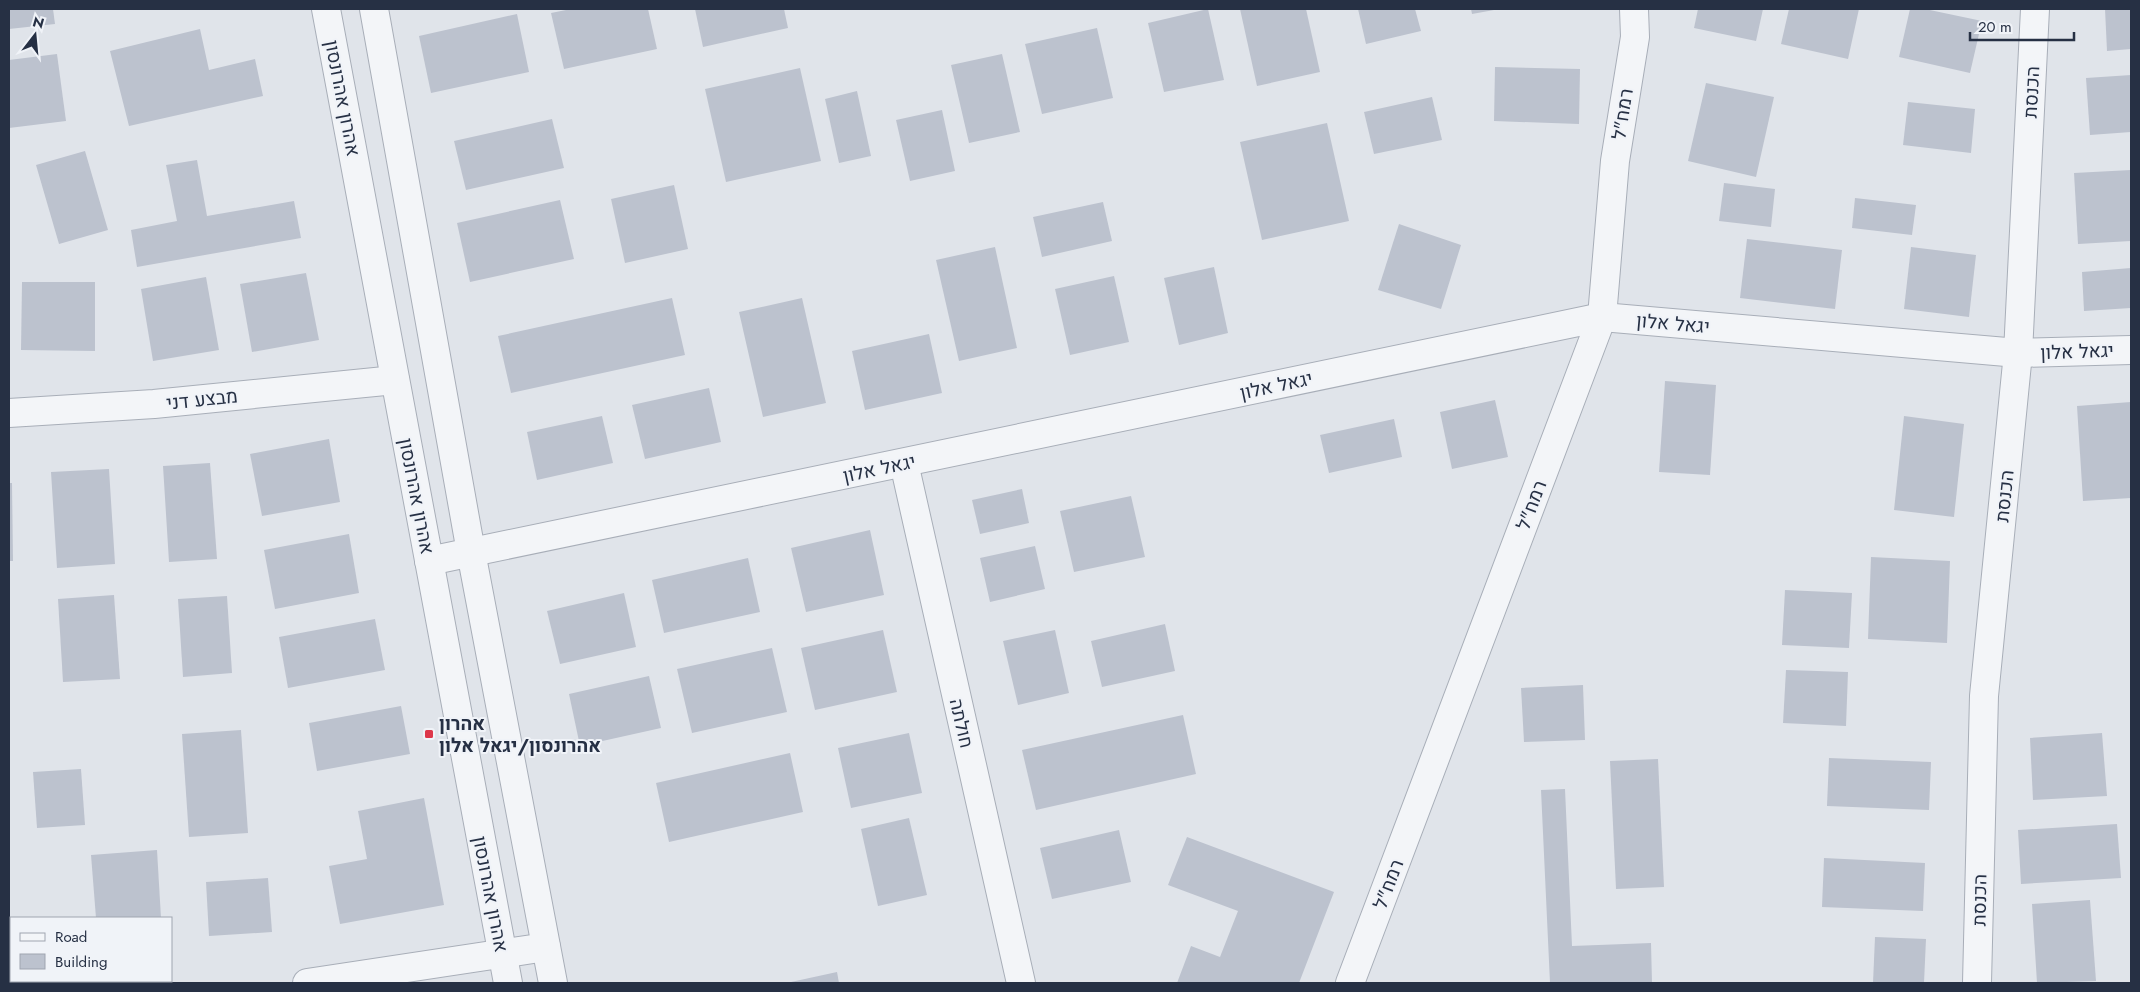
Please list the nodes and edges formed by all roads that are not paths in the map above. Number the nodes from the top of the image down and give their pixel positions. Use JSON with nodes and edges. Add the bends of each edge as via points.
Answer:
{"nodes":[{"id":1,"x":326,"y":9,"type":"edge"},
{"id":2,"x":374,"y":9,"type":"edge"},
{"id":3,"x":1634,"y":9,"type":"edge"},
{"id":4,"x":2034,"y":9,"type":"edge"},
{"id":5,"x":1602,"y":317,"type":"junction"},
{"id":6,"x":2131,"y":350,"type":"edge"},
{"id":7,"x":2018,"y":353,"type":"junction"},
{"id":8,"x":395,"y":380,"type":"junction"},
{"id":9,"x":9,"y":413,"type":"edge"},
{"id":10,"x":904,"y":463,"type":"junction"},
{"id":11,"x":471,"y":552,"type":"junction"},
{"id":12,"x":429,"y":561,"type":"junction"},
{"id":13,"x":546,"y":947,"type":"junction"},
{"id":14,"x":502,"y":955,"type":"junction"},
{"id":15,"x":307,"y":983,"type":"edge"},
{"id":16,"x":508,"y":983,"type":"edge"},
{"id":17,"x":553,"y":983,"type":"edge"},
{"id":18,"x":1021,"y":983,"type":"edge"},
{"id":19,"x":1350,"y":983,"type":"edge"},
{"id":20,"x":1977,"y":983,"type":"edge"}],
"edges":[{"from":1,"to":8,"type":"street","name":"אהרון אהרונסון"},
{"from":2,"to":11,"type":"street"},
{"from":3,"to":5,"type":"street","name":"רמח\"ל","via":[[1635,36],[1615,161]]},
{"from":4,"to":7,"type":"street","name":"הכנסת"},
{"from":5,"to":7,"type":"street","name":"יגאל אלון"},
{"from":5,"to":10,"type":"street","name":"יגאל אלון"},
{"from":5,"to":19,"type":"street","name":"רמח\"ל"},
{"from":6,"to":7,"type":"street","name":"יגאל אלון"},
{"from":7,"to":20,"type":"street","name":"הכנסת","via":[[1984,696]]},
{"from":8,"to":9,"type":"street","name":"מבצע דני","via":[[154,404]]},
{"from":8,"to":12,"type":"street","name":"אהרון אהרונסון"},
{"from":10,"to":11,"type":"street","name":"יגאל אלון"},
{"from":10,"to":18,"type":"street","name":"חולתה"},
{"from":11,"to":12,"type":"street","name":"יגאל אלון"},
{"from":11,"to":13,"type":"street"},
{"from":12,"to":14,"type":"street","name":"אהרון אהרונסון"},
{"from":13,"to":14,"type":"street"},
{"from":13,"to":17,"type":"street"},
{"from":14,"to":15,"type":"street"},
{"from":14,"to":16,"type":"street","name":"אהרון אהרונסון"}]}
